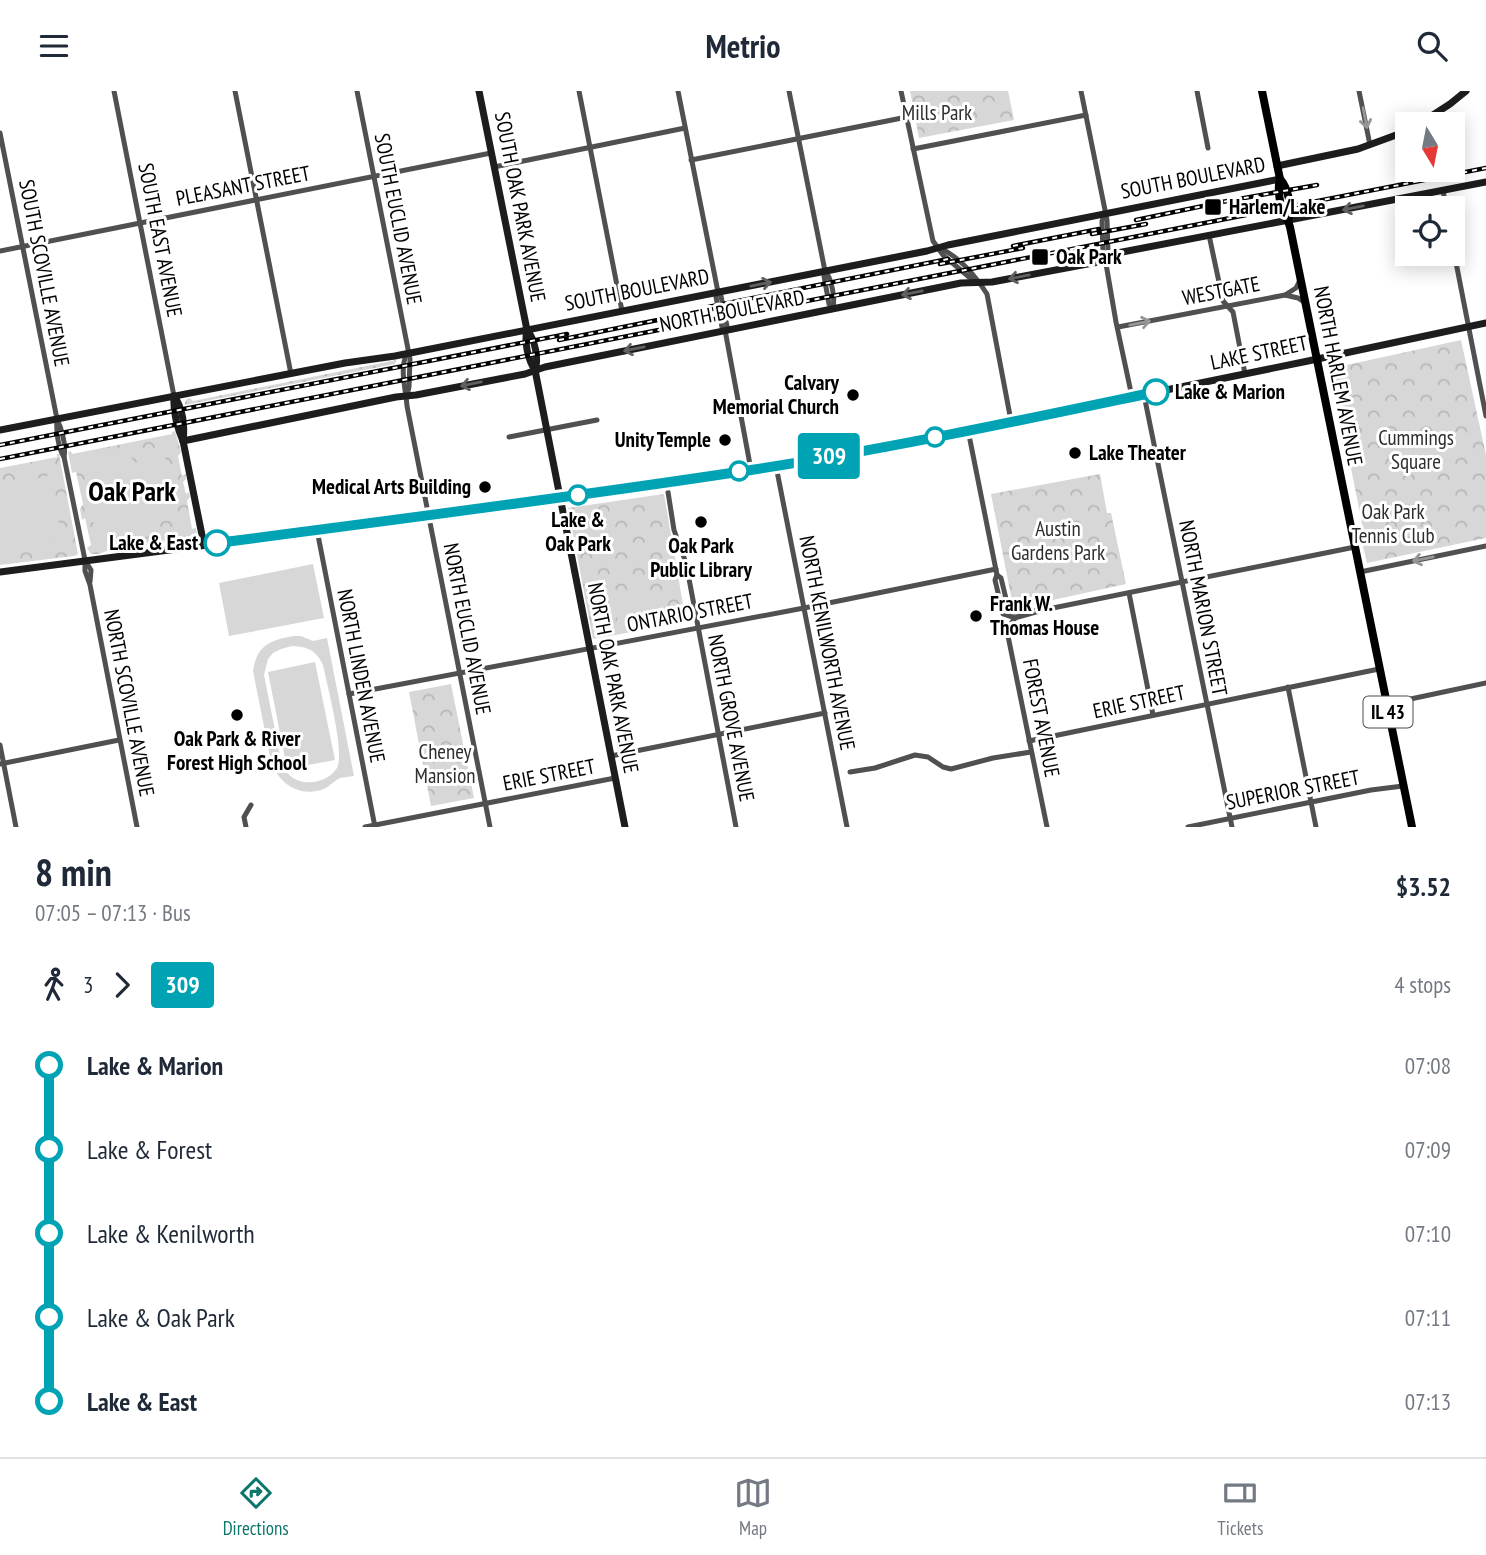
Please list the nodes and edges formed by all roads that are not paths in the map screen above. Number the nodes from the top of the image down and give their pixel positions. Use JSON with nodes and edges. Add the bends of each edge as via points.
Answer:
{"nodes":[{"id":1,"x":114,"y":91,"type":"edge"},
{"id":2,"x":235,"y":91,"type":"edge"},
{"id":3,"x":357,"y":91,"type":"edge"},
{"id":4,"x":479,"y":91,"type":"edge"},
{"id":5,"x":579,"y":91,"type":"edge"},
{"id":6,"x":678,"y":91,"type":"edge"},
{"id":7,"x":789,"y":91,"type":"edge"},
{"id":8,"x":901,"y":91,"type":"edge"},
{"id":9,"x":1081,"y":91,"type":"edge"},
{"id":10,"x":1197,"y":91,"type":"edge"},
{"id":11,"x":1262,"y":91,"type":"edge"},
{"id":12,"x":1359,"y":91,"type":"edge"},
{"id":13,"x":1466,"y":91,"type":"edge"},
{"id":14,"x":1458,"y":94,"type":"edge"},
{"id":15,"x":1435,"y":112,"type":"edge"},
{"id":16,"x":1086,"y":115,"type":"junction"},
{"id":17,"x":907,"y":117,"type":"junction"},
{"id":18,"x":685,"y":128,"type":"junction"},
{"id":19,"x":0,"y":133,"type":"edge"},
{"id":20,"x":1395,"y":136,"type":"edge"},
{"id":21,"x":799,"y":138,"type":"junction"},
{"id":22,"x":1370,"y":145,"type":"junction"},
{"id":23,"x":590,"y":147,"type":"junction"},
{"id":24,"x":1208,"y":148,"type":"dead end"},
{"id":25,"x":914,"y":149,"type":"junction"},
{"id":26,"x":491,"y":153,"type":"junction"},
{"id":27,"x":691,"y":160,"type":"junction"},
{"id":28,"x":1278,"y":166,"type":"junction"},
{"id":29,"x":494,"y":167,"type":"junction"},
{"id":30,"x":374,"y":176,"type":"junction"},
{"id":31,"x":1280,"y":179,"type":"junction"},
{"id":32,"x":1486,"y":182,"type":"edge"},
{"id":33,"x":1443,"y":190,"type":"junction"},
{"id":34,"x":1444,"y":196,"type":"edge"},
{"id":35,"x":257,"y":200,"type":"junction"},
{"id":36,"x":1105,"y":214,"type":"junction"},
{"id":37,"x":1289,"y":221,"type":"junction"},
{"id":38,"x":140,"y":223,"type":"junction"},
{"id":39,"x":1209,"y":235,"type":"junction"},
{"id":40,"x":22,"y":246,"type":"junction"},
{"id":41,"x":939,"y":247,"type":"junction"},
{"id":42,"x":0,"y":251,"type":"edge"},
{"id":43,"x":1105,"y":258,"type":"junction"},
{"id":44,"x":1457,"y":266,"type":"edge"},
{"id":45,"x":825,"y":271,"type":"junction"},
{"id":46,"x":1300,"y":279,"type":"junction"},
{"id":47,"x":979,"y":283,"type":"junction"},
{"id":48,"x":718,"y":292,"type":"junction"},
{"id":49,"x":1285,"y":295,"type":"junction"},
{"id":50,"x":1305,"y":303,"type":"junction"},
{"id":51,"x":1227,"y":306,"type":"junction"},
{"id":52,"x":832,"y":309,"type":"junction"},
{"id":53,"x":622,"y":311,"type":"junction"},
{"id":54,"x":1486,"y":323,"type":"edge"},
{"id":55,"x":1118,"y":327,"type":"junction"},
{"id":56,"x":1469,"y":327,"type":"junction"},
{"id":57,"x":527,"y":330,"type":"junction"},
{"id":58,"x":725,"y":330,"type":"junction"},
{"id":59,"x":407,"y":353,"type":"junction"},
{"id":60,"x":1317,"y":359,"type":"junction"},
{"id":61,"x":535,"y":370,"type":"junction"},
{"id":62,"x":291,"y":374,"type":"junction"},
{"id":63,"x":1245,"y":374,"type":"junction"},
{"id":64,"x":1144,"y":395,"type":"junction"},
{"id":65,"x":174,"y":396,"type":"junction"},
{"id":66,"x":407,"y":396,"type":"junction"},
{"id":67,"x":1132,"y":397,"type":"junction"},
{"id":68,"x":1486,"y":416,"type":"edge"},
{"id":69,"x":57,"y":419,"type":"junction"},
{"id":70,"x":597,"y":421,"type":"dead end"},
{"id":71,"x":1011,"y":421,"type":"junction"},
{"id":72,"x":0,"y":430,"type":"edge"},
{"id":73,"x":547,"y":430,"type":"junction"},
{"id":74,"x":968,"y":430,"type":"junction"},
{"id":75,"x":509,"y":437,"type":"dead end"},
{"id":76,"x":183,"y":441,"type":"junction"},
{"id":77,"x":776,"y":465,"type":"junction"},
{"id":78,"x":751,"y":470,"type":"junction"},
{"id":79,"x":668,"y":492,"type":"dead end"},
{"id":80,"x":560,"y":497,"type":"junction"},
{"id":81,"x":429,"y":516,"type":"junction"},
{"id":82,"x":317,"y":530,"type":"junction"},
{"id":83,"x":204,"y":545,"type":"junction"},
{"id":84,"x":1486,"y":546,"type":"edge"},
{"id":85,"x":1354,"y":547,"type":"junction"},
{"id":86,"x":85,"y":561,"type":"junction"},
{"id":87,"x":0,"y":572,"type":"edge"},
{"id":88,"x":996,"y":572,"type":"junction"},
{"id":89,"x":1360,"y":572,"type":"junction"},
{"id":90,"x":1182,"y":582,"type":"junction"},
{"id":91,"x":1129,"y":593,"type":"junction"},
{"id":92,"x":804,"y":608,"type":"junction"},
{"id":93,"x":1018,"y":616,"type":"junction"},
{"id":94,"x":697,"y":628,"type":"junction"},
{"id":95,"x":589,"y":648,"type":"junction"},
{"id":96,"x":1379,"y":669,"type":"junction"},
{"id":97,"x":460,"y":673,"type":"junction"},
{"id":98,"x":1486,"y":683,"type":"edge"},
{"id":99,"x":1288,"y":688,"type":"junction"},
{"id":100,"x":349,"y":694,"type":"junction"},
{"id":101,"x":1207,"y":704,"type":"junction"},
{"id":102,"x":1387,"y":704,"type":"junction"},
{"id":103,"x":825,"y":713,"type":"junction"},
{"id":104,"x":1153,"y":715,"type":"junction"},
{"id":105,"x":718,"y":735,"type":"junction"},
{"id":106,"x":119,"y":740,"type":"junction"},
{"id":107,"x":1029,"y":741,"type":"junction"},
{"id":108,"x":0,"y":745,"type":"edge"},
{"id":109,"x":1031,"y":752,"type":"junction"},
{"id":110,"x":611,"y":757,"type":"junction"},
{"id":111,"x":2,"y":764,"type":"edge"},
{"id":112,"x":850,"y":772,"type":"dead end"},
{"id":113,"x":615,"y":778,"type":"junction"},
{"id":114,"x":1403,"y":786,"type":"junction"},
{"id":115,"x":486,"y":803,"type":"junction"},
{"id":116,"x":1311,"y":803,"type":"junction"},
{"id":117,"x":251,"y":805,"type":"dead end"},
{"id":118,"x":1230,"y":819,"type":"junction"},
{"id":119,"x":375,"y":826,"type":"edge"},
{"id":120,"x":16,"y":827,"type":"edge"},
{"id":121,"x":137,"y":827,"type":"edge"},
{"id":122,"x":246,"y":827,"type":"edge"},
{"id":123,"x":365,"y":827,"type":"edge"},
{"id":124,"x":490,"y":827,"type":"edge"},
{"id":125,"x":625,"y":827,"type":"edge"},
{"id":126,"x":736,"y":827,"type":"edge"},
{"id":127,"x":848,"y":827,"type":"edge"},
{"id":128,"x":1047,"y":827,"type":"edge"},
{"id":129,"x":1188,"y":827,"type":"edge"},
{"id":130,"x":1232,"y":827,"type":"edge"},
{"id":131,"x":1315,"y":827,"type":"edge"},
{"id":132,"x":1412,"y":827,"type":"edge"}],
"edges":[{"from":1,"to":38,"type":"street","name":"SOUTH EAST AVENUE"},
{"from":2,"to":35,"type":"street"},
{"from":3,"to":30,"type":"street","name":"SOUTH EUCLID AVENUE"},
{"from":4,"to":26,"type":"street","name":"SOUTH OAK PARK AVENUE"},
{"from":5,"to":23,"type":"street"},
{"from":6,"to":18,"type":"street"},
{"from":7,"to":21,"type":"street"},
{"from":8,"to":17,"type":"street"},
{"from":9,"to":16,"type":"street"},
{"from":10,"to":24,"type":"street"},
{"from":11,"to":28,"type":"main road","number":"IL 43"},
{"from":12,"to":22,"type":"street","one_way":true},
{"from":13,"to":14,"type":"street"},
{"from":14,"to":15,"type":"street"},
{"from":16,"to":25,"type":"street"},
{"from":16,"to":36,"type":"street"},
{"from":17,"to":21,"type":"street"},
{"from":17,"to":25,"type":"street"},
{"from":18,"to":23,"type":"street"},
{"from":18,"to":27,"type":"street"},
{"from":19,"to":40,"type":"street","name":"SOUTH SCOVILLE AVENUE"},
{"from":20,"to":22,"type":"street"},
{"from":21,"to":27,"type":"street"},
{"from":21,"to":45,"type":"street"},
{"from":22,"to":28,"type":"street"},
{"from":23,"to":29,"type":"street"},
{"from":23,"to":53,"type":"street"},
{"from":25,"to":41,"type":"street","via":[[933,241]]},
{"from":26,"to":29,"type":"street","name":"SOUTH OAK PARK AVENUE"},
{"from":26,"to":30,"type":"street","name":"PLEASANT STREET"},
{"from":27,"to":48,"type":"street"},
{"from":28,"to":31,"type":"main road","number":"IL 43"},
{"from":29,"to":57,"type":"street","name":"SOUTH OAK PARK AVENUE"},
{"from":30,"to":35,"type":"street","name":"PLEASANT STREET"},
{"from":30,"to":59,"type":"street","name":"SOUTH EUCLID AVENUE"},
{"from":31,"to":36,"type":"street","name":"SOUTH BOULEVARD"},
{"from":31,"to":37,"type":"main road","number":"IL 43","via":[[1284,215]]},
{"from":32,"to":33,"type":"street","name":"NORTH BOULEVARD"},
{"from":33,"to":34,"type":"street"},
{"from":33,"to":37,"type":"street","name":"NORTH BOULEVARD","one_way":true},
{"from":35,"to":38,"type":"street","name":"PLEASANT STREET"},
{"from":35,"to":62,"type":"street"},
{"from":36,"to":41,"type":"street","name":"SOUTH BOULEVARD"},
{"from":36,"to":43,"type":"street"},
{"from":37,"to":39,"type":"street","name":"NORTH BOULEVARD"},
{"from":37,"to":46,"type":"main road","name":"NORTH HARLEM AVENUE","number":"IL 43"},
{"from":38,"to":40,"type":"street","name":"PLEASANT STREET"},
{"from":38,"to":65,"type":"street","name":"SOUTH EAST AVENUE"},
{"from":39,"to":43,"type":"street","name":"NORTH BOULEVARD"},
{"from":39,"to":51,"type":"street"},
{"from":40,"to":42,"type":"street","name":"PLEASANT STREET"},
{"from":40,"to":69,"type":"street","name":"SOUTH SCOVILLE AVENUE"},
{"from":41,"to":45,"type":"street","name":"SOUTH BOULEVARD"},
{"from":41,"to":47,"type":"street"},
{"from":43,"to":47,"type":"street","name":"NORTH BOULEVARD","one_way":true},
{"from":43,"to":55,"type":"street"},
{"from":44,"to":56,"type":"street"},
{"from":48,"to":45,"type":"street","name":"SOUTH BOULEVARD","one_way":true},
{"from":45,"to":52,"type":"street"},
{"from":46,"to":49,"type":"street","name":"WESTGATE"},
{"from":46,"to":50,"type":"main road","name":"NORTH HARLEM AVENUE","number":"IL 43"},
{"from":47,"to":52,"type":"street","name":"NORTH BOULEVARD","one_way":true},
{"from":47,"to":71,"type":"street","via":[[986,294]]},
{"from":48,"to":53,"type":"street","name":"SOUTH BOULEVARD"},
{"from":48,"to":58,"type":"street"},
{"from":49,"to":50,"type":"street","name":"WESTGATE"},
{"from":49,"to":51,"type":"street","name":"WESTGATE"},
{"from":50,"to":60,"type":"main road","name":"NORTH HARLEM AVENUE","number":"IL 43"},
{"from":55,"to":51,"type":"street","name":"WESTGATE","one_way":true},
{"from":51,"to":63,"type":"street","via":[[1233,312]]},
{"from":52,"to":58,"type":"street","name":"NORTH BOULEVARD"},
{"from":53,"to":57,"type":"street","name":"SOUTH BOULEVARD"},
{"from":54,"to":56,"type":"street","name":"LAKE STREET"},
{"from":55,"to":67,"type":"street"},
{"from":56,"to":60,"type":"street","name":"LAKE STREET"},
{"from":56,"to":68,"type":"street"},
{"from":57,"to":59,"type":"street","name":"SOUTH BOULEVARD"},
{"from":57,"to":61,"type":"street","name":"NORTH OAK PARK AVENUE"},
{"from":58,"to":61,"type":"street","name":"NORTH BOULEVARD","one_way":true},
{"from":58,"to":78,"type":"street"},
{"from":59,"to":62,"type":"street","name":"SOUTH BOULEVARD"},
{"from":59,"to":66,"type":"street","name":"NORTH EUCLID AVENUE"},
{"from":60,"to":63,"type":"street","name":"LAKE STREET"},
{"from":60,"to":85,"type":"main road","name":"NORTH HARLEM AVENUE","number":"IL 43"},
{"from":61,"to":66,"type":"street","name":"NORTH BOULEVARD","one_way":true},
{"from":61,"to":73,"type":"street","name":"NORTH OAK PARK AVENUE"},
{"from":62,"to":65,"type":"street","name":"SOUTH BOULEVARD"},
{"from":63,"to":64,"type":"street","name":"LAKE STREET"},
{"from":64,"to":67,"type":"street","name":"LAKE STREET"},
{"from":64,"to":90,"type":"street","name":"NORTH MARION STREET"},
{"from":65,"to":69,"type":"street","name":"SOUTH BOULEVARD"},
{"from":65,"to":76,"type":"street"},
{"from":66,"to":76,"type":"street","name":"NORTH BOULEVARD"},
{"from":66,"to":81,"type":"street","name":"NORTH EUCLID AVENUE"},
{"from":67,"to":71,"type":"street","name":"LAKE STREET"},
{"from":69,"to":72,"type":"street","name":"SOUTH BOULEVARD"},
{"from":69,"to":86,"type":"street","name":"NORTH SCOVILLE AVENUE"},
{"from":70,"to":73,"type":"street"},
{"from":71,"to":74,"type":"street","name":"LAKE STREET"},
{"from":73,"to":75,"type":"street"},
{"from":73,"to":80,"type":"street","name":"NORTH OAK PARK AVENUE"},
{"from":74,"to":77,"type":"street","name":"LAKE STREET"},
{"from":74,"to":88,"type":"street"},
{"from":76,"to":83,"type":"street"},
{"from":77,"to":78,"type":"street","name":"LAKE STREET"},
{"from":77,"to":92,"type":"street","name":"NORTH KENILWORTH AVENUE"},
{"from":78,"to":80,"type":"street","name":"LAKE STREET"},
{"from":79,"to":94,"type":"street","name":"NORTH GROVE AVENUE"},
{"from":80,"to":81,"type":"street","name":"LAKE STREET"},
{"from":80,"to":95,"type":"street","name":"NORTH OAK PARK AVENUE"},
{"from":81,"to":82,"type":"street","name":"LAKE STREET"},
{"from":81,"to":97,"type":"street","name":"NORTH EUCLID AVENUE"},
{"from":82,"to":83,"type":"street","name":"LAKE STREET"},
{"from":82,"to":100,"type":"street","name":"NORTH LINDEN AVENUE"},
{"from":83,"to":86,"type":"street","name":"LAKE STREET"},
{"from":84,"to":89,"type":"street","one_way":true},
{"from":85,"to":89,"type":"main road","name":"NORTH HARLEM AVENUE","number":"IL 43"},
{"from":85,"to":90,"type":"street"},
{"from":86,"to":87,"type":"street","name":"LAKE STREET"},
{"from":86,"to":106,"type":"street","name":"NORTH SCOVILLE AVENUE"},
{"from":88,"to":92,"type":"street","name":"ONTARIO STREET"},
{"from":88,"to":93,"type":"street","via":[[1001,578],[1003,614]]},
{"from":89,"to":96,"type":"main road","name":"NORTH HARLEM AVENUE","number":"IL 43"},
{"from":90,"to":91,"type":"street"},
{"from":90,"to":101,"type":"street","name":"NORTH MARION STREET"},
{"from":91,"to":93,"type":"street"},
{"from":91,"to":104,"type":"street"},
{"from":92,"to":94,"type":"street","name":"ONTARIO STREET"},
{"from":92,"to":103,"type":"street","name":"NORTH KENILWORTH AVENUE"},
{"from":93,"to":107,"type":"street","name":"FOREST AVENUE","via":[[1008,628],[1008,636]]},
{"from":94,"to":95,"type":"street","name":"ONTARIO STREET"},
{"from":94,"to":105,"type":"street","name":"NORTH GROVE AVENUE"},
{"from":95,"to":97,"type":"street","name":"ONTARIO STREET"},
{"from":95,"to":110,"type":"street","name":"NORTH OAK PARK AVENUE"},
{"from":96,"to":99,"type":"street","name":"ERIE STREET"},
{"from":96,"to":102,"type":"main road","name":"NORTH HARLEM AVENUE","number":"IL 43"},
{"from":97,"to":100,"type":"street","name":"ONTARIO STREET"},
{"from":97,"to":115,"type":"street","name":"NORTH EUCLID AVENUE"},
{"from":98,"to":102,"type":"street"},
{"from":99,"to":101,"type":"street","name":"ERIE STREET"},
{"from":99,"to":116,"type":"street"},
{"from":100,"to":119,"type":"street","name":"NORTH LINDEN AVENUE"},
{"from":101,"to":104,"type":"street","name":"ERIE STREET"},
{"from":101,"to":118,"type":"street","name":"NORTH MARION STREET"},
{"from":102,"to":114,"type":"main road","name":"NORTH HARLEM AVENUE","number":"IL 43"},
{"from":103,"to":105,"type":"street","name":"ERIE STREET"},
{"from":103,"to":127,"type":"street","name":"NORTH KENILWORTH AVENUE"},
{"from":104,"to":107,"type":"street","name":"ERIE STREET"},
{"from":105,"to":110,"type":"street","name":"ERIE STREET"},
{"from":105,"to":126,"type":"street","name":"NORTH GROVE AVENUE"},
{"from":106,"to":111,"type":"street"},
{"from":106,"to":121,"type":"street","name":"NORTH SCOVILLE AVENUE"},
{"from":107,"to":109,"type":"street","name":"FOREST AVENUE"},
{"from":108,"to":111,"type":"street"},
{"from":109,"to":112,"type":"street","via":[[951,769],[915,755]]},
{"from":109,"to":128,"type":"street","name":"FOREST AVENUE"},
{"from":110,"to":113,"type":"street","name":"NORTH OAK PARK AVENUE"},
{"from":111,"to":120,"type":"street"},
{"from":113,"to":115,"type":"street","name":"ERIE STREET"},
{"from":113,"to":125,"type":"street","name":"NORTH OAK PARK AVENUE"},
{"from":114,"to":116,"type":"street","name":"SUPERIOR STREET"},
{"from":114,"to":132,"type":"main road","name":"NORTH HARLEM AVENUE","number":"IL 43"},
{"from":115,"to":119,"type":"street","name":"ERIE STREET"},
{"from":115,"to":124,"type":"street","name":"NORTH EUCLID AVENUE"},
{"from":116,"to":118,"type":"street","name":"SUPERIOR STREET"},
{"from":116,"to":131,"type":"street"},
{"from":117,"to":122,"type":"street","via":[[244,817]]},
{"from":118,"to":129,"type":"street","name":"SUPERIOR STREET"},
{"from":118,"to":130,"type":"street","name":"NORTH MARION STREET"},
{"from":119,"to":123,"type":"street","name":"ERIE STREET"}]}
